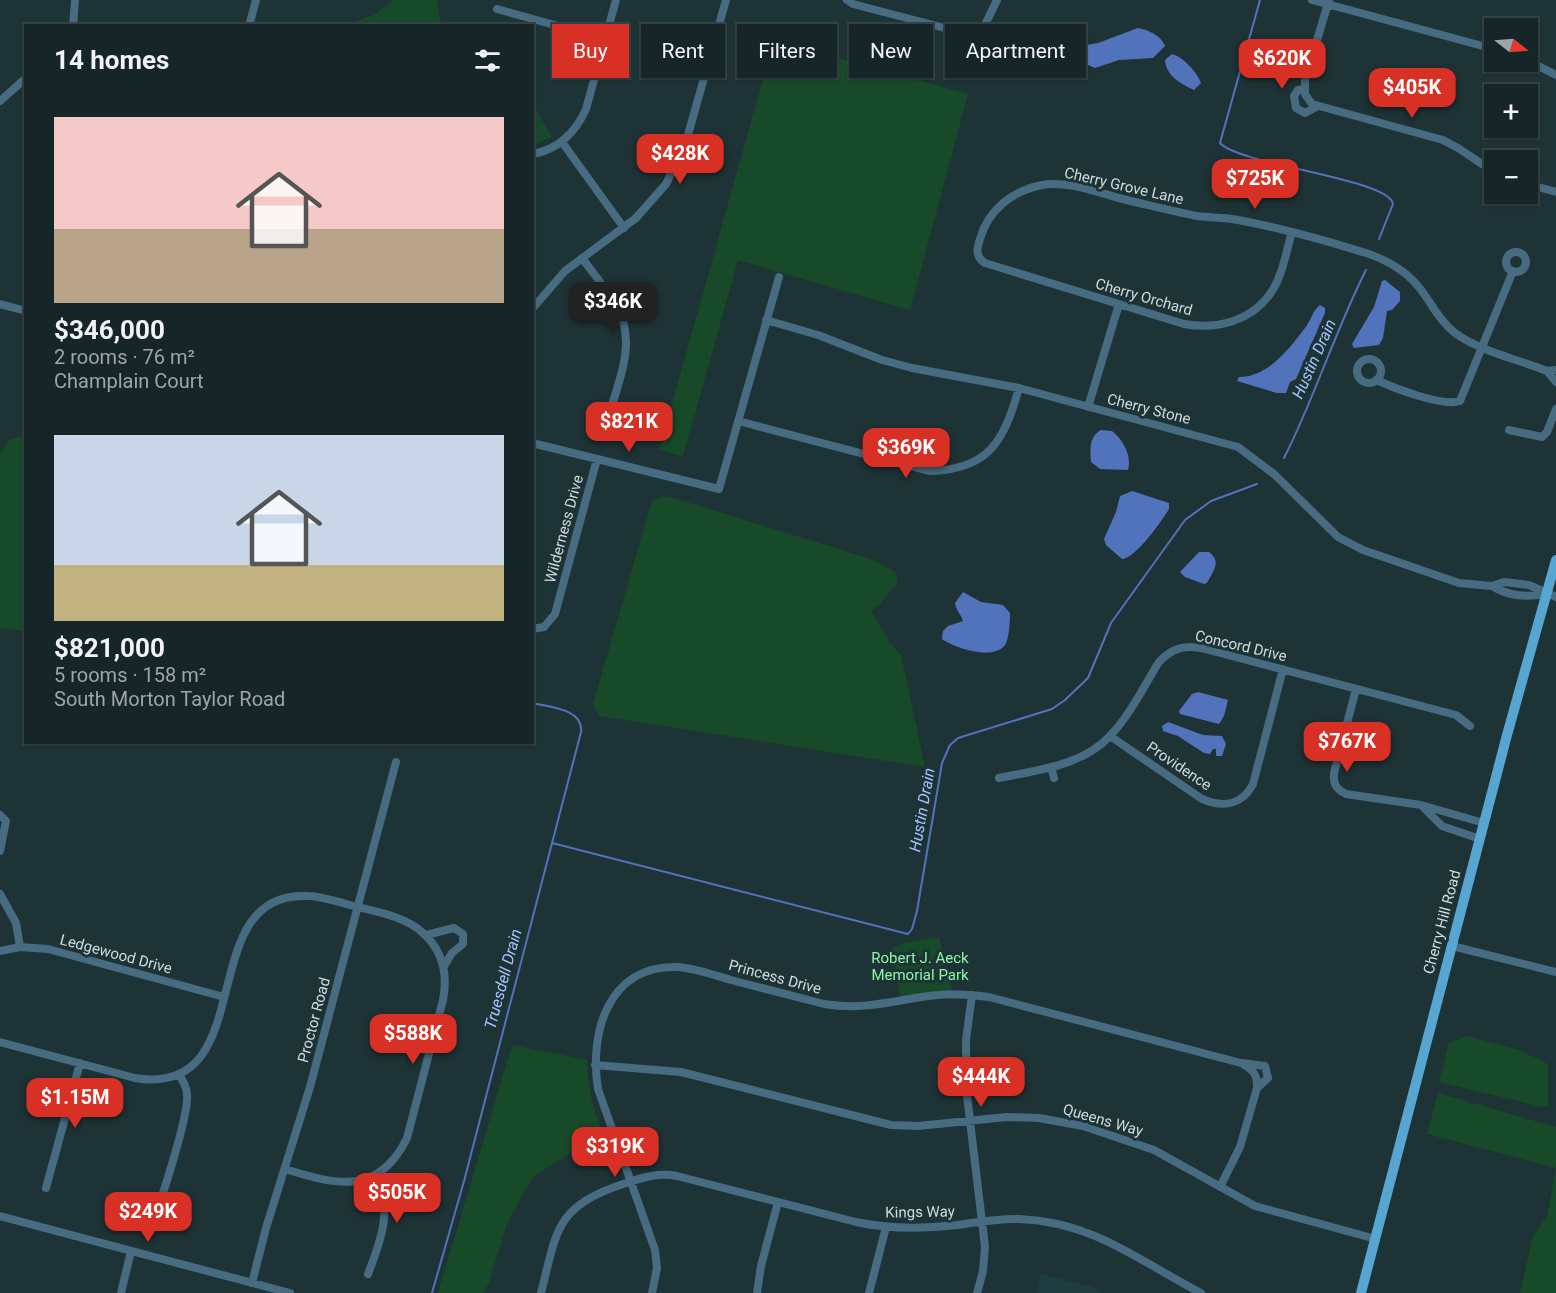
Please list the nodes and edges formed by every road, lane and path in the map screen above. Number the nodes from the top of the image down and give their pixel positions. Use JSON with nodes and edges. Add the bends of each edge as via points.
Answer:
{"nodes":[{"id":1,"x":75,"y":0,"type":"edge"},
{"id":2,"x":256,"y":0,"type":"edge"},
{"id":3,"x":616,"y":0,"type":"edge"},
{"id":4,"x":726,"y":0,"type":"edge"},
{"id":5,"x":847,"y":0,"type":"edge"},
{"id":6,"x":997,"y":0,"type":"edge"},
{"id":7,"x":1312,"y":0,"type":"edge"},
{"id":8,"x":1328,"y":2,"type":"edge"},
{"id":9,"x":497,"y":9,"type":"dead end"},
{"id":10,"x":73,"y":24,"type":"edge"},
{"id":11,"x":250,"y":24,"type":"edge"},
{"id":12,"x":552,"y":24,"type":"edge"},
{"id":13,"x":609,"y":24,"type":"edge"},
{"id":14,"x":1484,"y":46,"type":"edge"},
{"id":15,"x":1538,"y":66,"type":"edge"},
{"id":16,"x":1556,"y":75,"type":"edge"},
{"id":17,"x":594,"y":78,"type":"edge"},
{"id":18,"x":24,"y":80,"type":"edge"},
{"id":19,"x":1305,"y":93,"type":"junction"},
{"id":20,"x":0,"y":101,"type":"edge"},
{"id":21,"x":1316,"y":107,"type":"junction"},
{"id":22,"x":562,"y":142,"type":"junction"},
{"id":23,"x":534,"y":153,"type":"edge"},
{"id":24,"x":1484,"y":165,"type":"edge"},
{"id":25,"x":1538,"y":187,"type":"edge"},
{"id":26,"x":1556,"y":192,"type":"edge"},
{"id":27,"x":624,"y":228,"type":"junction"},
{"id":28,"x":1292,"y":232,"type":"junction"},
{"id":29,"x":978,"y":256,"type":"joint"},
{"id":30,"x":582,"y":258,"type":"junction"},
{"id":31,"x":1513,"y":271,"type":"dead end"},
{"id":32,"x":779,"y":277,"type":"dead end"},
{"id":33,"x":0,"y":304,"type":"edge"},
{"id":34,"x":1119,"y":304,"type":"junction"},
{"id":35,"x":534,"y":306,"type":"edge"},
{"id":36,"x":24,"y":310,"type":"edge"},
{"id":37,"x":766,"y":320,"type":"junction"},
{"id":38,"x":1483,"y":347,"type":"junction"},
{"id":39,"x":1552,"y":371,"type":"edge"},
{"id":40,"x":1376,"y":380,"type":"dead end"},
{"id":41,"x":1556,"y":382,"type":"edge"},
{"id":42,"x":1019,"y":388,"type":"junction"},
{"id":43,"x":1088,"y":407,"type":"junction"},
{"id":44,"x":1556,"y":409,"type":"edge"},
{"id":45,"x":609,"y":415,"type":"dead end"},
{"id":46,"x":738,"y":421,"type":"junction"},
{"id":47,"x":1509,"y":430,"type":"dead end"},
{"id":48,"x":534,"y":443,"type":"edge"},
{"id":49,"x":597,"y":459,"type":"junction"},
{"id":50,"x":1556,"y":560,"type":"edge"},
{"id":51,"x":1492,"y":586,"type":"junction"},
{"id":52,"x":1551,"y":595,"type":"edge"},
{"id":53,"x":534,"y":629,"type":"edge"},
{"id":54,"x":1283,"y":669,"type":"junction"},
{"id":55,"x":1356,"y":688,"type":"junction"},
{"id":56,"x":1470,"y":726,"type":"dead end"},
{"id":57,"x":1110,"y":736,"type":"junction"},
{"id":58,"x":396,"y":762,"type":"dead end"},
{"id":59,"x":1051,"y":767,"type":"junction"},
{"id":60,"x":999,"y":778,"type":"dead end"},
{"id":61,"x":1054,"y":778,"type":"dead end"},
{"id":62,"x":1421,"y":805,"type":"junction"},
{"id":63,"x":0,"y":815,"type":"edge"},
{"id":64,"x":1484,"y":823,"type":"junction"},
{"id":65,"x":1480,"y":839,"type":"junction"},
{"id":66,"x":0,"y":851,"type":"edge"},
{"id":67,"x":0,"y":894,"type":"edge"},
{"id":68,"x":358,"y":908,"type":"junction"},
{"id":69,"x":0,"y":911,"type":"edge"},
{"id":70,"x":12,"y":916,"type":"junction"},
{"id":71,"x":426,"y":935,"type":"junction"},
{"id":72,"x":1452,"y":946,"type":"junction"},
{"id":73,"x":20,"y":947,"type":"junction"},
{"id":74,"x":0,"y":951,"type":"edge"},
{"id":75,"x":444,"y":966,"type":"junction"},
{"id":76,"x":1556,"y":972,"type":"edge"},
{"id":77,"x":972,"y":995,"type":"junction"},
{"id":78,"x":225,"y":997,"type":"junction"},
{"id":79,"x":0,"y":1042,"type":"edge"},
{"id":80,"x":80,"y":1063,"type":"junction"},
{"id":81,"x":1240,"y":1063,"type":"junction"},
{"id":82,"x":595,"y":1065,"type":"junction"},
{"id":83,"x":178,"y":1074,"type":"junction"},
{"id":84,"x":1257,"y":1088,"type":"junction"},
{"id":85,"x":970,"y":1120,"type":"junction"},
{"id":86,"x":285,"y":1169,"type":"junction"},
{"id":87,"x":376,"y":1175,"type":"junction"},
{"id":88,"x":630,"y":1182,"type":"junction"},
{"id":89,"x":1220,"y":1187,"type":"junction"},
{"id":90,"x":46,"y":1188,"type":"dead end"},
{"id":91,"x":778,"y":1202,"type":"junction"},
{"id":92,"x":0,"y":1216,"type":"edge"},
{"id":93,"x":154,"y":1216,"type":"dead end"},
{"id":94,"x":983,"y":1221,"type":"junction"},
{"id":95,"x":886,"y":1227,"type":"junction"},
{"id":96,"x":1376,"y":1239,"type":"junction"},
{"id":97,"x":131,"y":1251,"type":"junction"},
{"id":98,"x":368,"y":1274,"type":"dead end"},
{"id":99,"x":252,"y":1283,"type":"junction"},
{"id":100,"x":121,"y":1293,"type":"edge"},
{"id":101,"x":290,"y":1293,"type":"edge"},
{"id":102,"x":541,"y":1293,"type":"edge"},
{"id":103,"x":652,"y":1293,"type":"edge"},
{"id":104,"x":757,"y":1293,"type":"edge"},
{"id":105,"x":869,"y":1293,"type":"edge"},
{"id":106,"x":977,"y":1293,"type":"edge"},
{"id":107,"x":1201,"y":1293,"type":"edge"},
{"id":108,"x":1361,"y":1293,"type":"edge"}],
"edges":[{"from":1,"to":10,"type":"street"},
{"from":2,"to":11,"type":"street"},
{"from":3,"to":13,"type":"street"},
{"from":4,"to":27,"type":"street","via":[[678,163],[657,196]]},
{"from":5,"to":6,"type":"street","via":[[975,36],[980,34]]},
{"from":7,"to":8,"type":"street"},
{"from":8,"to":14,"type":"street"},
{"from":8,"to":19,"type":"street"},
{"from":9,"to":12,"type":"street"},
{"from":15,"to":16,"type":"street"},
{"from":17,"to":22,"type":"street","via":[[584,114]]},
{"from":18,"to":20,"type":"street"},
{"from":19,"to":21,"type":"street"},
{"from":19,"to":21,"type":"street","via":[[1298,90],[1294,96],[1296,108],[1305,112]]},
{"from":21,"to":24,"type":"street","via":[[1443,140]]},
{"from":22,"to":23,"type":"street"},
{"from":22,"to":27,"type":"street"},
{"from":25,"to":26,"type":"street"},
{"from":27,"to":30,"type":"street"},
{"from":28,"to":29,"type":"street","name":"Cherry Grove Lane","via":[[1188,214],[1055,184],[1023,191],[1000,205],[983,230]]},
{"from":28,"to":34,"type":"street","name":"Cherry Orchard","via":[[1272,291],[1238,320],[1197,326]]},
{"from":28,"to":38,"type":"street","name":"Cherry Grove Lane","via":[[1365,253],[1400,269],[1415,281],[1444,323]]},
{"from":29,"to":34,"type":"street","name":"Cherry Orchard","via":[[985,263]]},
{"from":30,"to":35,"type":"street","via":[[551,285]]},
{"from":30,"to":45,"type":"street","via":[[617,307],[626,334],[626,354]]},
{"from":31,"to":38,"type":"street"},
{"from":32,"to":37,"type":"street"},
{"from":33,"to":36,"type":"street"},
{"from":34,"to":43,"type":"street"},
{"from":37,"to":42,"type":"street","name":"Cherry Stone","via":[[819,335],[882,360]]},
{"from":37,"to":46,"type":"street"},
{"from":38,"to":39,"type":"street","name":"Cherry Grove Lane"},
{"from":38,"to":40,"type":"street","via":[[1457,402],[1445,402]]},
{"from":39,"to":41,"type":"street","name":"Cherry Grove Lane"},
{"from":42,"to":43,"type":"street","name":"Cherry Stone"},
{"from":42,"to":46,"type":"street","via":[[1007,428],[997,443],[982,457],[952,470],[929,471]]},
{"from":43,"to":51,"type":"street","name":"Cherry Stone","via":[[1238,447],[1274,474],[1328,528],[1353,546],[1459,583]]},
{"from":44,"to":47,"type":"street","via":[[1542,437]]},
{"from":46,"to":49,"type":"street","via":[[719,489]]},
{"from":48,"to":49,"type":"street"},
{"from":49,"to":53,"type":"street","name":"Wilderness Drive","via":[[555,614],[544,627]]},
{"from":50,"to":52,"type":"main road","name":"Cherry Hill Road"},
{"from":51,"to":52,"type":"street","name":"Cherry Stone","via":[[1526,598]]},
{"from":51,"to":52,"type":"street","name":"Cherry Stone","via":[[1504,582],[1529,585]]},
{"from":52,"to":64,"type":"main road","name":"Cherry Hill Road"},
{"from":54,"to":55,"type":"street","name":"Concord Drive"},
{"from":54,"to":57,"type":"street","name":"Concord Drive","via":[[1197,647],[1173,650],[1159,662]]},
{"from":54,"to":57,"type":"street","name":"Providence","via":[[1253,784],[1236,802],[1218,805],[1202,799]]},
{"from":55,"to":56,"type":"street","name":"Concord Drive","via":[[1456,715]]},
{"from":55,"to":62,"type":"street","via":[[1334,773],[1335,785],[1346,794]]},
{"from":57,"to":59,"type":"street","name":"Concord Drive","via":[[1081,757]]},
{"from":58,"to":68,"type":"street","name":"Proctor Road"},
{"from":59,"to":60,"type":"street","name":"Concord Drive"},
{"from":59,"to":61,"type":"street"},
{"from":62,"to":64,"type":"street"},
{"from":62,"to":65,"type":"street","via":[[1442,826]]},
{"from":63,"to":66,"type":"street","via":[[6,827]]},
{"from":64,"to":65,"type":"main road","name":"Cherry Hill Road"},
{"from":65,"to":72,"type":"main road","name":"Cherry Hill Road"},
{"from":67,"to":70,"type":"street"},
{"from":68,"to":71,"type":"street","via":[[402,920]]},
{"from":68,"to":78,"type":"street","via":[[305,895],[266,906],[242,936]]},
{"from":68,"to":86,"type":"street","name":"Proctor Road"},
{"from":69,"to":70,"type":"street"},
{"from":70,"to":73,"type":"street"},
{"from":71,"to":75,"type":"street"},
{"from":71,"to":75,"type":"street","via":[[454,928],[463,934],[463,944]]},
{"from":72,"to":76,"type":"street"},
{"from":72,"to":96,"type":"main road","name":"Cherry Hill Road"},
{"from":73,"to":74,"type":"street","name":"Ledgewood Drive"},
{"from":73,"to":78,"type":"street","name":"Ledgewood Drive","via":[[48,949]]},
{"from":75,"to":87,"type":"street","via":[[444,1000],[406,1138],[394,1160]]},
{"from":77,"to":81,"type":"street","name":"Princess Drive"},
{"from":77,"to":82,"type":"street","name":"Princess Drive","via":[[938,995],[876,1006],[843,1007],[691,969],[660,969],[631,981],[610,1001],[599,1029]]},
{"from":77,"to":85,"type":"street","via":[[965,1057]]},
{"from":78,"to":83,"type":"street","via":[[209,1046],[195,1063]]},
{"from":79,"to":80,"type":"street"},
{"from":80,"to":83,"type":"street","via":[[144,1079]]},
{"from":80,"to":90,"type":"street"},
{"from":81,"to":84,"type":"street","via":[[1252,1070]]},
{"from":81,"to":84,"type":"street","name":"Princess Drive","via":[[1265,1066],[1268,1078]]},
{"from":82,"to":85,"type":"street","name":"Queens Way","via":[[681,1072],[891,1125]]},
{"from":82,"to":88,"type":"street","name":"Princess Drive","via":[[598,1089]]},
{"from":83,"to":93,"type":"street","via":[[186,1087],[187,1103]]},
{"from":84,"to":89,"type":"street","name":"Princess Drive","via":[[1240,1147]]},
{"from":85,"to":89,"type":"street","name":"Queens Way","via":[[1024,1117],[1083,1126],[1154,1150]]},
{"from":85,"to":94,"type":"street"},
{"from":86,"to":87,"type":"street","via":[[339,1183],[358,1182]]},
{"from":86,"to":99,"type":"street","name":"Proctor Road"},
{"from":87,"to":98,"type":"street","via":[[383,1192],[385,1217]]},
{"from":88,"to":91,"type":"street","name":"Kings Way","via":[[649,1175],[672,1175]]},
{"from":88,"to":102,"type":"street","name":"Kings Way","via":[[589,1197],[568,1214],[555,1235]]},
{"from":88,"to":103,"type":"street","name":"Princess Drive","via":[[657,1259]]},
{"from":89,"to":96,"type":"street","name":"Queens Way","via":[[1267,1210]]},
{"from":91,"to":95,"type":"street","name":"Kings Way"},
{"from":91,"to":104,"type":"street"},
{"from":92,"to":97,"type":"street"},
{"from":94,"to":95,"type":"street","name":"Kings Way"},
{"from":94,"to":106,"type":"street","via":[[984,1264]]},
{"from":94,"to":107,"type":"street","name":"Kings Way","via":[[1031,1220],[1089,1233],[1124,1248]]},
{"from":95,"to":105,"type":"street"},
{"from":96,"to":108,"type":"main road","name":"Cherry Hill Road"},
{"from":97,"to":99,"type":"street"},
{"from":97,"to":100,"type":"street"},
{"from":99,"to":101,"type":"street"}]}
